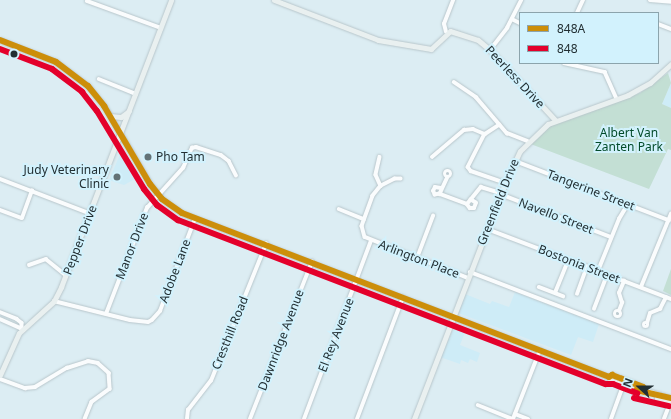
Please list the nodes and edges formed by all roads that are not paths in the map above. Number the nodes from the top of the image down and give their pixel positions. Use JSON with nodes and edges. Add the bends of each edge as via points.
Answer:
{"nodes":[{"id":1,"x":171,"y":0,"type":"edge"},
{"id":2,"x":274,"y":0,"type":"edge"},
{"id":3,"x":453,"y":0,"type":"edge"},
{"id":4,"x":521,"y":0,"type":"edge"},
{"id":5,"x":583,"y":0,"type":"edge"},
{"id":6,"x":650,"y":0,"type":"edge"},
{"id":7,"x":87,"y":1,"type":"dead end"},
{"id":8,"x":671,"y":2,"type":"edge"},
{"id":9,"x":577,"y":12,"type":"edge"},
{"id":10,"x":512,"y":19,"type":"junction"},
{"id":11,"x":519,"y":22,"type":"edge"},
{"id":12,"x":659,"y":24,"type":"edge"},
{"id":13,"x":161,"y":28,"type":"junction"},
{"id":14,"x":671,"y":29,"type":"edge"},
{"id":15,"x":446,"y":32,"type":"junction"},
{"id":16,"x":0,"y":40,"type":"edge"},
{"id":17,"x":490,"y":50,"type":"junction"},
{"id":18,"x":569,"y":64,"type":"edge"},
{"id":19,"x":671,"y":64,"type":"edge"},
{"id":20,"x":99,"y":79,"type":"dead end"},
{"id":21,"x":454,"y":82,"type":"dead end"},
{"id":22,"x":136,"y":94,"type":"junction"},
{"id":23,"x":617,"y":99,"type":"junction"},
{"id":24,"x":130,"y":110,"type":"junction"},
{"id":25,"x":110,"y":116,"type":"junction"},
{"id":26,"x":555,"y":120,"type":"junction"},
{"id":27,"x":499,"y":125,"type":"junction"},
{"id":28,"x":121,"y":134,"type":"junction"},
{"id":29,"x":485,"y":134,"type":"junction"},
{"id":30,"x":528,"y":141,"type":"junction"},
{"id":31,"x":380,"y":157,"type":"dead end"},
{"id":32,"x":432,"y":157,"type":"dead end"},
{"id":33,"x":513,"y":161,"type":"junction"},
{"id":34,"x":236,"y":175,"type":"dead end"},
{"id":35,"x":448,"y":177,"type":"dead end"},
{"id":36,"x":0,"y":179,"type":"edge"},
{"id":37,"x":401,"y":179,"type":"dead end"},
{"id":38,"x":504,"y":183,"type":"junction"},
{"id":39,"x":381,"y":186,"type":"junction"},
{"id":40,"x":441,"y":188,"type":"junction"},
{"id":41,"x":32,"y":191,"type":"junction"},
{"id":42,"x":440,"y":194,"type":"junction"},
{"id":43,"x":500,"y":194,"type":"junction"},
{"id":44,"x":158,"y":195,"type":"junction"},
{"id":45,"x":471,"y":200,"type":"junction"},
{"id":46,"x":467,"y":204,"type":"junction"},
{"id":47,"x":628,"y":204,"type":"junction"},
{"id":48,"x":339,"y":209,"type":"dead end"},
{"id":49,"x":0,"y":210,"type":"edge"},
{"id":50,"x":89,"y":213,"type":"junction"},
{"id":51,"x":671,"y":214,"type":"edge"},
{"id":52,"x":434,"y":216,"type":"dead end"},
{"id":53,"x":364,"y":218,"type":"junction"},
{"id":54,"x":195,"y":219,"type":"junction"},
{"id":55,"x":669,"y":220,"type":"junction"},
{"id":56,"x":487,"y":229,"type":"junction"},
{"id":57,"x":612,"y":237,"type":"junction"},
{"id":58,"x":371,"y":241,"type":"junction"},
{"id":59,"x":266,"y":244,"type":"junction"},
{"id":60,"x":417,"y":258,"type":"junction"},
{"id":61,"x":568,"y":260,"type":"junction"},
{"id":62,"x":312,"y":262,"type":"junction"},
{"id":63,"x":29,"y":265,"type":"dead end"},
{"id":64,"x":587,"y":267,"type":"junction"},
{"id":65,"x":598,"y":271,"type":"junction"},
{"id":66,"x":66,"y":275,"type":"junction"},
{"id":67,"x":469,"y":275,"type":"junction"},
{"id":68,"x":607,"y":275,"type":"junction"},
{"id":69,"x":357,"y":279,"type":"junction"},
{"id":70,"x":624,"y":281,"type":"junction"},
{"id":71,"x":539,"y":287,"type":"dead end"},
{"id":72,"x":641,"y":288,"type":"junction"},
{"id":73,"x":555,"y":293,"type":"junction"},
{"id":74,"x":577,"y":294,"type":"dead end"},
{"id":75,"x":563,"y":296,"type":"dead end"},
{"id":76,"x":404,"y":297,"type":"junction"},
{"id":77,"x":666,"y":297,"type":"junction"},
{"id":78,"x":671,"y":299,"type":"edge"},
{"id":79,"x":54,"y":301,"type":"junction"},
{"id":80,"x":594,"y":309,"type":"dead end"},
{"id":81,"x":619,"y":311,"type":"dead end"},
{"id":82,"x":0,"y":312,"type":"edge"},
{"id":83,"x":106,"y":314,"type":"junction"},
{"id":84,"x":452,"y":316,"type":"junction"},
{"id":85,"x":0,"y":319,"type":"edge"},
{"id":86,"x":647,"y":323,"type":"dead end"},
{"id":87,"x":22,"y":329,"type":"junction"},
{"id":88,"x":671,"y":349,"type":"edge"},
{"id":89,"x":540,"y":350,"type":"junction"},
{"id":90,"x":0,"y":375,"type":"edge"},
{"id":91,"x":0,"y":379,"type":"edge"},
{"id":92,"x":625,"y":383,"type":"junction"},
{"id":93,"x":671,"y":401,"type":"edge"},
{"id":94,"x":478,"y":405,"type":"dead end"},
{"id":95,"x":515,"y":414,"type":"junction"},
{"id":96,"x":187,"y":417,"type":"edge"},
{"id":97,"x":85,"y":419,"type":"edge"},
{"id":98,"x":250,"y":419,"type":"edge"},
{"id":99,"x":304,"y":419,"type":"edge"},
{"id":100,"x":357,"y":419,"type":"edge"},
{"id":101,"x":414,"y":419,"type":"edge"},
{"id":102,"x":514,"y":419,"type":"edge"},
{"id":103,"x":528,"y":419,"type":"edge"},
{"id":104,"x":611,"y":419,"type":"edge"},
{"id":105,"x":664,"y":419,"type":"edge"}],
"edges":[{"from":1,"to":13,"type":"main road","name":"Pepper Drive"},
{"from":2,"to":15,"type":"main road","via":[[378,40],[431,49],[438,45]]},
{"from":3,"to":15,"type":"street","via":[[444,24]]},
{"from":4,"to":10,"type":"street"},
{"from":5,"to":9,"type":"street"},
{"from":6,"to":8,"type":"street"},
{"from":7,"to":13,"type":"street"},
{"from":10,"to":11,"type":"street"},
{"from":10,"to":17,"type":"street"},
{"from":12,"to":14,"type":"street"},
{"from":13,"to":22,"type":"main road","name":"Pepper Drive"},
{"from":15,"to":17,"type":"main road","name":"Peerless Drive","via":[[457,31],[478,40]]},
{"from":16,"to":25,"type":"main road","via":[[43,56],[70,71],[88,86]]},
{"from":17,"to":26,"type":"main road","name":"Peerless Drive"},
{"from":18,"to":23,"type":"street","via":[[605,72]]},
{"from":19,"to":23,"type":"main road","name":"Greenfield Drive","via":[[650,83]]},
{"from":20,"to":22,"type":"street"},
{"from":21,"to":27,"type":"street","via":[[476,97]]},
{"from":22,"to":24,"type":"main road","name":"Pepper Drive"},
{"from":23,"to":26,"type":"main road","name":"Greenfield Drive"},
{"from":24,"to":25,"type":"main road","via":[[121,117]]},
{"from":24,"to":28,"type":"main road","name":"Pepper Drive"},
{"from":25,"to":28,"type":"main road"},
{"from":26,"to":30,"type":"main road","name":"Greenfield Drive"},
{"from":27,"to":29,"type":"street"},
{"from":27,"to":30,"type":"street","via":[[511,136]]},
{"from":28,"to":44,"type":"main road"},
{"from":28,"to":50,"type":"main road","name":"Pepper Drive"},
{"from":29,"to":32,"type":"street","via":[[473,128],[464,130]]},
{"from":29,"to":38,"type":"street","via":[[468,167],[471,171]]},
{"from":30,"to":33,"type":"main road","name":"Greenfield Drive"},
{"from":31,"to":39,"type":"street","via":[[376,175]]},
{"from":33,"to":38,"type":"main road","name":"Greenfield Drive"},
{"from":33,"to":47,"type":"street","name":"Tangerine Street"},
{"from":34,"to":44,"type":"street","name":"Manor Drive","via":[[229,161],[221,155],[192,148],[183,168]]},
{"from":35,"to":40,"type":"street"},
{"from":36,"to":41,"type":"street"},
{"from":37,"to":39,"type":"street"},
{"from":38,"to":43,"type":"main road","name":"Greenfield Drive"},
{"from":39,"to":53,"type":"street","via":[[373,196]]},
{"from":40,"to":42,"type":"street"},
{"from":40,"to":42,"type":"street","via":[[435,187],[433,191],[435,195]]},
{"from":41,"to":49,"type":"street","via":[[22,218]]},
{"from":41,"to":50,"type":"street"},
{"from":42,"to":46,"type":"street"},
{"from":43,"to":45,"type":"street","name":"Navello Street","via":[[484,187]]},
{"from":43,"to":56,"type":"main road","name":"Greenfield Drive"},
{"from":43,"to":57,"type":"street","name":"Navello Street"},
{"from":44,"to":54,"type":"main road","via":[[172,207]]},
{"from":44,"to":83,"type":"street","name":"Manor Drive","via":[[144,216]]},
{"from":45,"to":46,"type":"street"},
{"from":45,"to":46,"type":"street","via":[[476,203],[474,208]]},
{"from":47,"to":55,"type":"street","name":"Tangerine Street"},
{"from":47,"to":57,"type":"street"},
{"from":48,"to":53,"type":"street"},
{"from":50,"to":66,"type":"main road","name":"Pepper Drive"},
{"from":51,"to":55,"type":"street"},
{"from":52,"to":60,"type":"street"},
{"from":53,"to":58,"type":"street","via":[[362,229]]},
{"from":54,"to":59,"type":"main road"},
{"from":54,"to":83,"type":"street","name":"Adobe Lane","via":[[160,311],[150,321],[130,320]]},
{"from":55,"to":72,"type":"street"},
{"from":56,"to":61,"type":"street","name":"Bostonia Street"},
{"from":56,"to":67,"type":"main road","name":"Greenfield Drive"},
{"from":57,"to":65,"type":"street"},
{"from":58,"to":60,"type":"street","name":"Arlington Place"},
{"from":58,"to":69,"type":"street","name":"El Rey Avenue"},
{"from":59,"to":62,"type":"main road"},
{"from":59,"to":96,"type":"street","name":"Cresthill Road","via":[[211,381]]},
{"from":60,"to":67,"type":"street","name":"Arlington Place"},
{"from":61,"to":64,"type":"street","name":"Bostonia Street"},
{"from":61,"to":73,"type":"street"},
{"from":62,"to":69,"type":"main road"},
{"from":62,"to":98,"type":"street","name":"Dawnridge Avenue"},
{"from":63,"to":66,"type":"street","via":[[46,259]]},
{"from":64,"to":65,"type":"street","name":"Bostonia Street"},
{"from":64,"to":74,"type":"street"},
{"from":65,"to":68,"type":"street","name":"Bostonia Street"},
{"from":66,"to":79,"type":"main road","name":"Pepper Drive"},
{"from":67,"to":84,"type":"main road","name":"Greenfield Drive"},
{"from":67,"to":88,"type":"street","name":"Arlington Place"},
{"from":68,"to":70,"type":"street","name":"Bostonia Street"},
{"from":68,"to":80,"type":"street"},
{"from":69,"to":76,"type":"main road"},
{"from":69,"to":99,"type":"street","name":"El Rey Avenue"},
{"from":70,"to":72,"type":"street","name":"Bostonia Street"},
{"from":70,"to":81,"type":"street","via":[[619,293],[622,303]]},
{"from":71,"to":73,"type":"street"},
{"from":72,"to":77,"type":"street","name":"Bostonia Street"},
{"from":73,"to":75,"type":"street"},
{"from":76,"to":84,"type":"main road"},
{"from":76,"to":100,"type":"street"},
{"from":77,"to":78,"type":"street","name":"Bostonia Street"},
{"from":77,"to":86,"type":"street","via":[[660,309],[650,313]]},
{"from":79,"to":83,"type":"street"},
{"from":79,"to":87,"type":"main road","name":"Pepper Drive"},
{"from":82,"to":87,"type":"street","via":[[17,319],[22,323]]},
{"from":84,"to":89,"type":"main road"},
{"from":84,"to":101,"type":"main road","name":"Greenfield Drive"},
{"from":85,"to":87,"type":"street"},
{"from":87,"to":90,"type":"main road","name":"Pepper Drive","via":[[13,342]]},
{"from":89,"to":92,"type":"main road","via":[[609,377],[610,380]]},
{"from":89,"to":95,"type":"street"},
{"from":91,"to":97,"type":"street","via":[[25,388],[35,388],[67,368],[88,361],[98,363],[109,373],[110,389],[92,402]]},
{"from":92,"to":93,"type":"main road"},
{"from":92,"to":104,"type":"street"},
{"from":93,"to":105,"type":"street"},
{"from":94,"to":102,"type":"street"},
{"from":95,"to":102,"type":"street"},
{"from":95,"to":103,"type":"street"}]}
